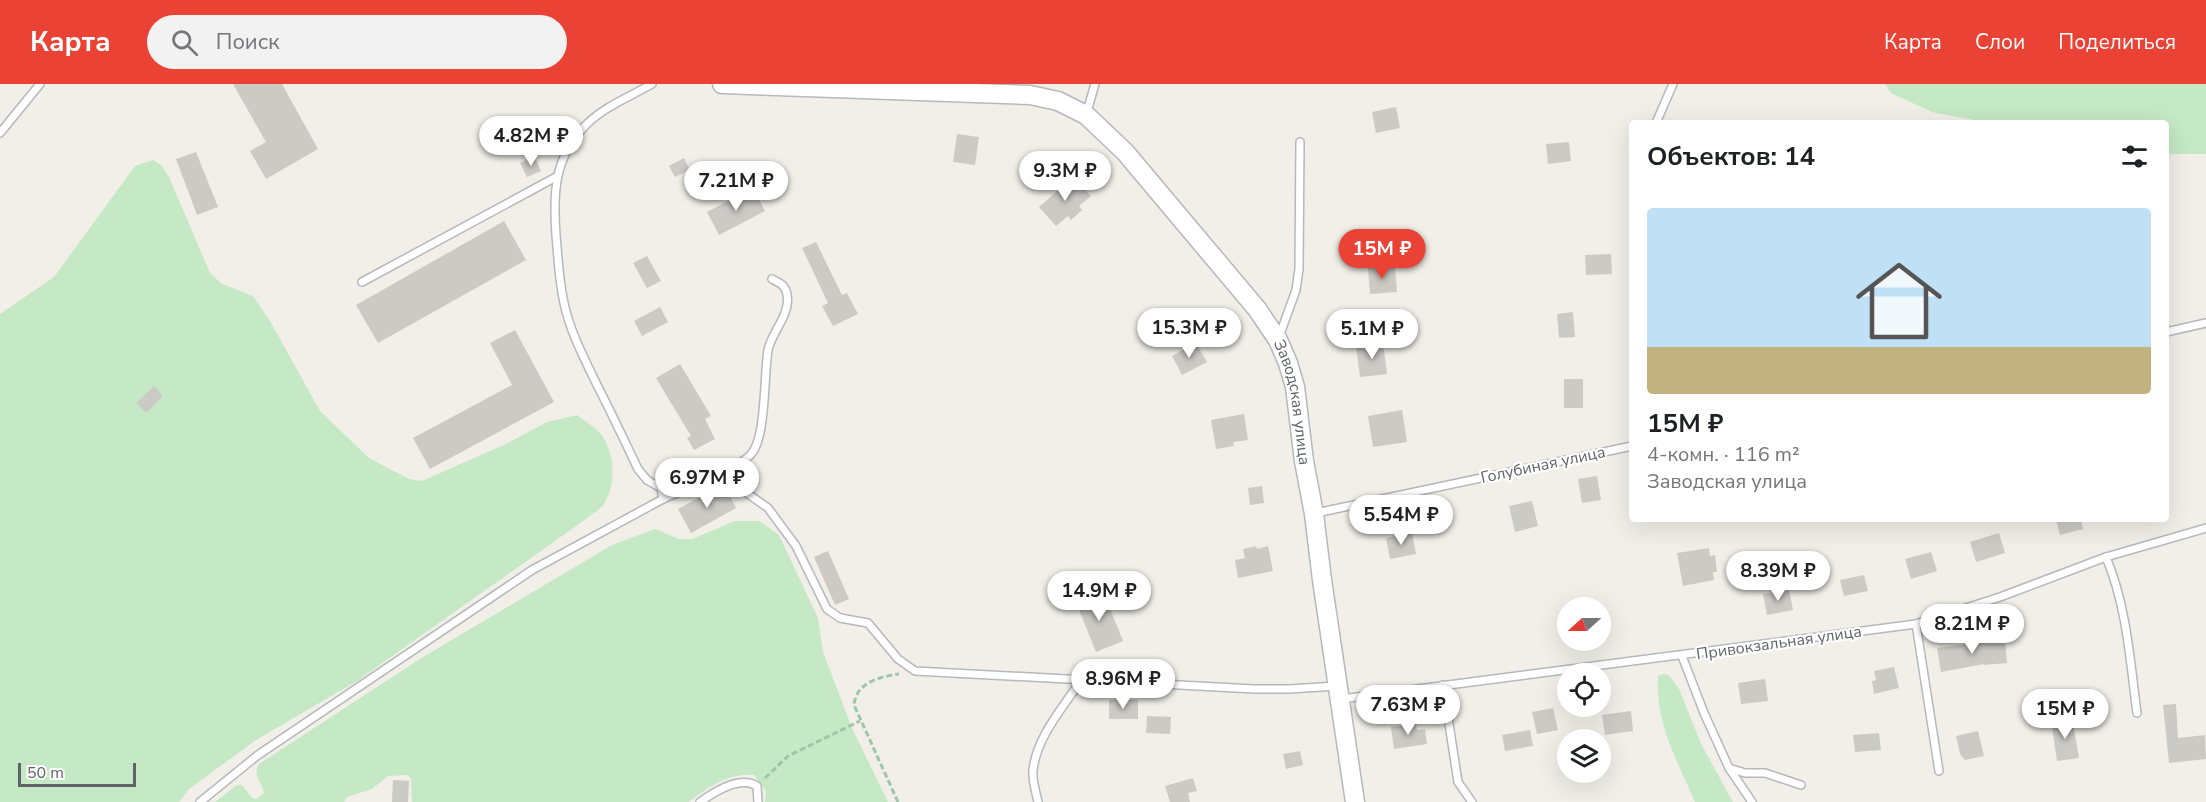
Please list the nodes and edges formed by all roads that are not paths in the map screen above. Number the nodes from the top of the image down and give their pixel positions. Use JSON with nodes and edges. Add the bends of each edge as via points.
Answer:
{"nodes":[{"id":1,"x":40,"y":84,"type":"edge"},
{"id":2,"x":652,"y":84,"type":"edge"},
{"id":3,"x":722,"y":84,"type":"edge"},
{"id":4,"x":1095,"y":84,"type":"edge"},
{"id":5,"x":1673,"y":84,"type":"edge"},
{"id":6,"x":740,"y":85,"type":"edge"},
{"id":7,"x":1029,"y":90,"type":"edge"},
{"id":8,"x":1086,"y":114,"type":"junction"},
{"id":9,"x":1657,"y":120,"type":"edge"},
{"id":10,"x":0,"y":133,"type":"edge"},
{"id":11,"x":1300,"y":142,"type":"dead end"},
{"id":12,"x":556,"y":177,"type":"junction"},
{"id":13,"x":772,"y":279,"type":"dead end"},
{"id":14,"x":362,"y":282,"type":"dead end"},
{"id":15,"x":2206,"y":323,"type":"edge"},
{"id":16,"x":2169,"y":331,"type":"edge"},
{"id":17,"x":1278,"y":340,"type":"junction"},
{"id":18,"x":1629,"y":447,"type":"edge"},
{"id":19,"x":720,"y":474,"type":"junction"},
{"id":20,"x":663,"y":499,"type":"junction"},
{"id":21,"x":1314,"y":514,"type":"junction"},
{"id":22,"x":2206,"y":528,"type":"edge"},
{"id":23,"x":2106,"y":557,"type":"junction"},
{"id":24,"x":1916,"y":624,"type":"junction"},
{"id":25,"x":1682,"y":656,"type":"junction"},
{"id":26,"x":1081,"y":680,"type":"junction"},
{"id":27,"x":1443,"y":686,"type":"junction"},
{"id":28,"x":1338,"y":693,"type":"junction"},
{"id":29,"x":2137,"y":714,"type":"dead end"},
{"id":30,"x":1729,"y":768,"type":"junction"},
{"id":31,"x":1939,"y":771,"type":"dead end"},
{"id":32,"x":1801,"y":784,"type":"dead end"},
{"id":33,"x":200,"y":802,"type":"edge"},
{"id":34,"x":700,"y":802,"type":"edge"},
{"id":35,"x":758,"y":802,"type":"edge"},
{"id":36,"x":1038,"y":802,"type":"edge"},
{"id":37,"x":1355,"y":802,"type":"edge"},
{"id":38,"x":1472,"y":802,"type":"edge"},
{"id":39,"x":1752,"y":802,"type":"edge"}],
"edges":[{"from":1,"to":10,"type":"lane"},
{"from":2,"to":12,"type":"lane","via":[[584,127],[563,156]]},
{"from":3,"to":6,"type":"street","name":"Заводская улица"},
{"from":4,"to":8,"type":"lane"},
{"from":5,"to":9,"type":"lane"},
{"from":6,"to":7,"type":"street","name":"Заводская улица"},
{"from":7,"to":8,"type":"street","name":"Заводская улица"},
{"from":8,"to":17,"type":"street","name":"Заводская улица","via":[[1125,152],[1257,309]]},
{"from":11,"to":17,"type":"lane","via":[[1299,269],[1296,290]]},
{"from":12,"to":14,"type":"lane"},
{"from":12,"to":20,"type":"lane","via":[[560,276],[571,326],[638,469],[661,488]]},
{"from":13,"to":19,"type":"lane","via":[[783,285],[787,308],[769,347],[759,437],[752,453]]},
{"from":15,"to":16,"type":"lane"},
{"from":17,"to":21,"type":"street","name":"Заводская улица","via":[[1295,387]]},
{"from":18,"to":21,"type":"lane","name":"Голубиная улица"},
{"from":19,"to":20,"type":"lane"},
{"from":19,"to":26,"type":"lane","name":"Привокзальная улица","via":[[768,508],[796,546],[827,609],[840,618],[868,623],[898,658],[915,671]]},
{"from":20,"to":33,"type":"lane","via":[[532,570],[258,755]]},
{"from":21,"to":28,"type":"street","name":"Заводская улица"},
{"from":22,"to":23,"type":"lane","name":"Привокзальная улица"},
{"from":23,"to":24,"type":"lane","name":"Привокзальная улица"},
{"from":23,"to":29,"type":"lane","via":[[2123,610]]},
{"from":24,"to":25,"type":"lane","name":"Привокзальная улица"},
{"from":24,"to":31,"type":"lane"},
{"from":25,"to":27,"type":"lane","name":"Привокзальная улица"},
{"from":25,"to":30,"type":"lane"},
{"from":26,"to":28,"type":"lane","name":"Привокзальная улица"},
{"from":26,"to":36,"type":"lane","via":[[1042,740],[1033,770]]},
{"from":27,"to":28,"type":"lane","name":"Привокзальная улица"},
{"from":27,"to":38,"type":"lane","via":[[1458,782]]},
{"from":28,"to":37,"type":"street","name":"Заводская улица"},
{"from":30,"to":32,"type":"lane"},
{"from":30,"to":39,"type":"lane"},
{"from":34,"to":35,"type":"lane","via":[[716,792],[748,782],[757,786]]}]}
